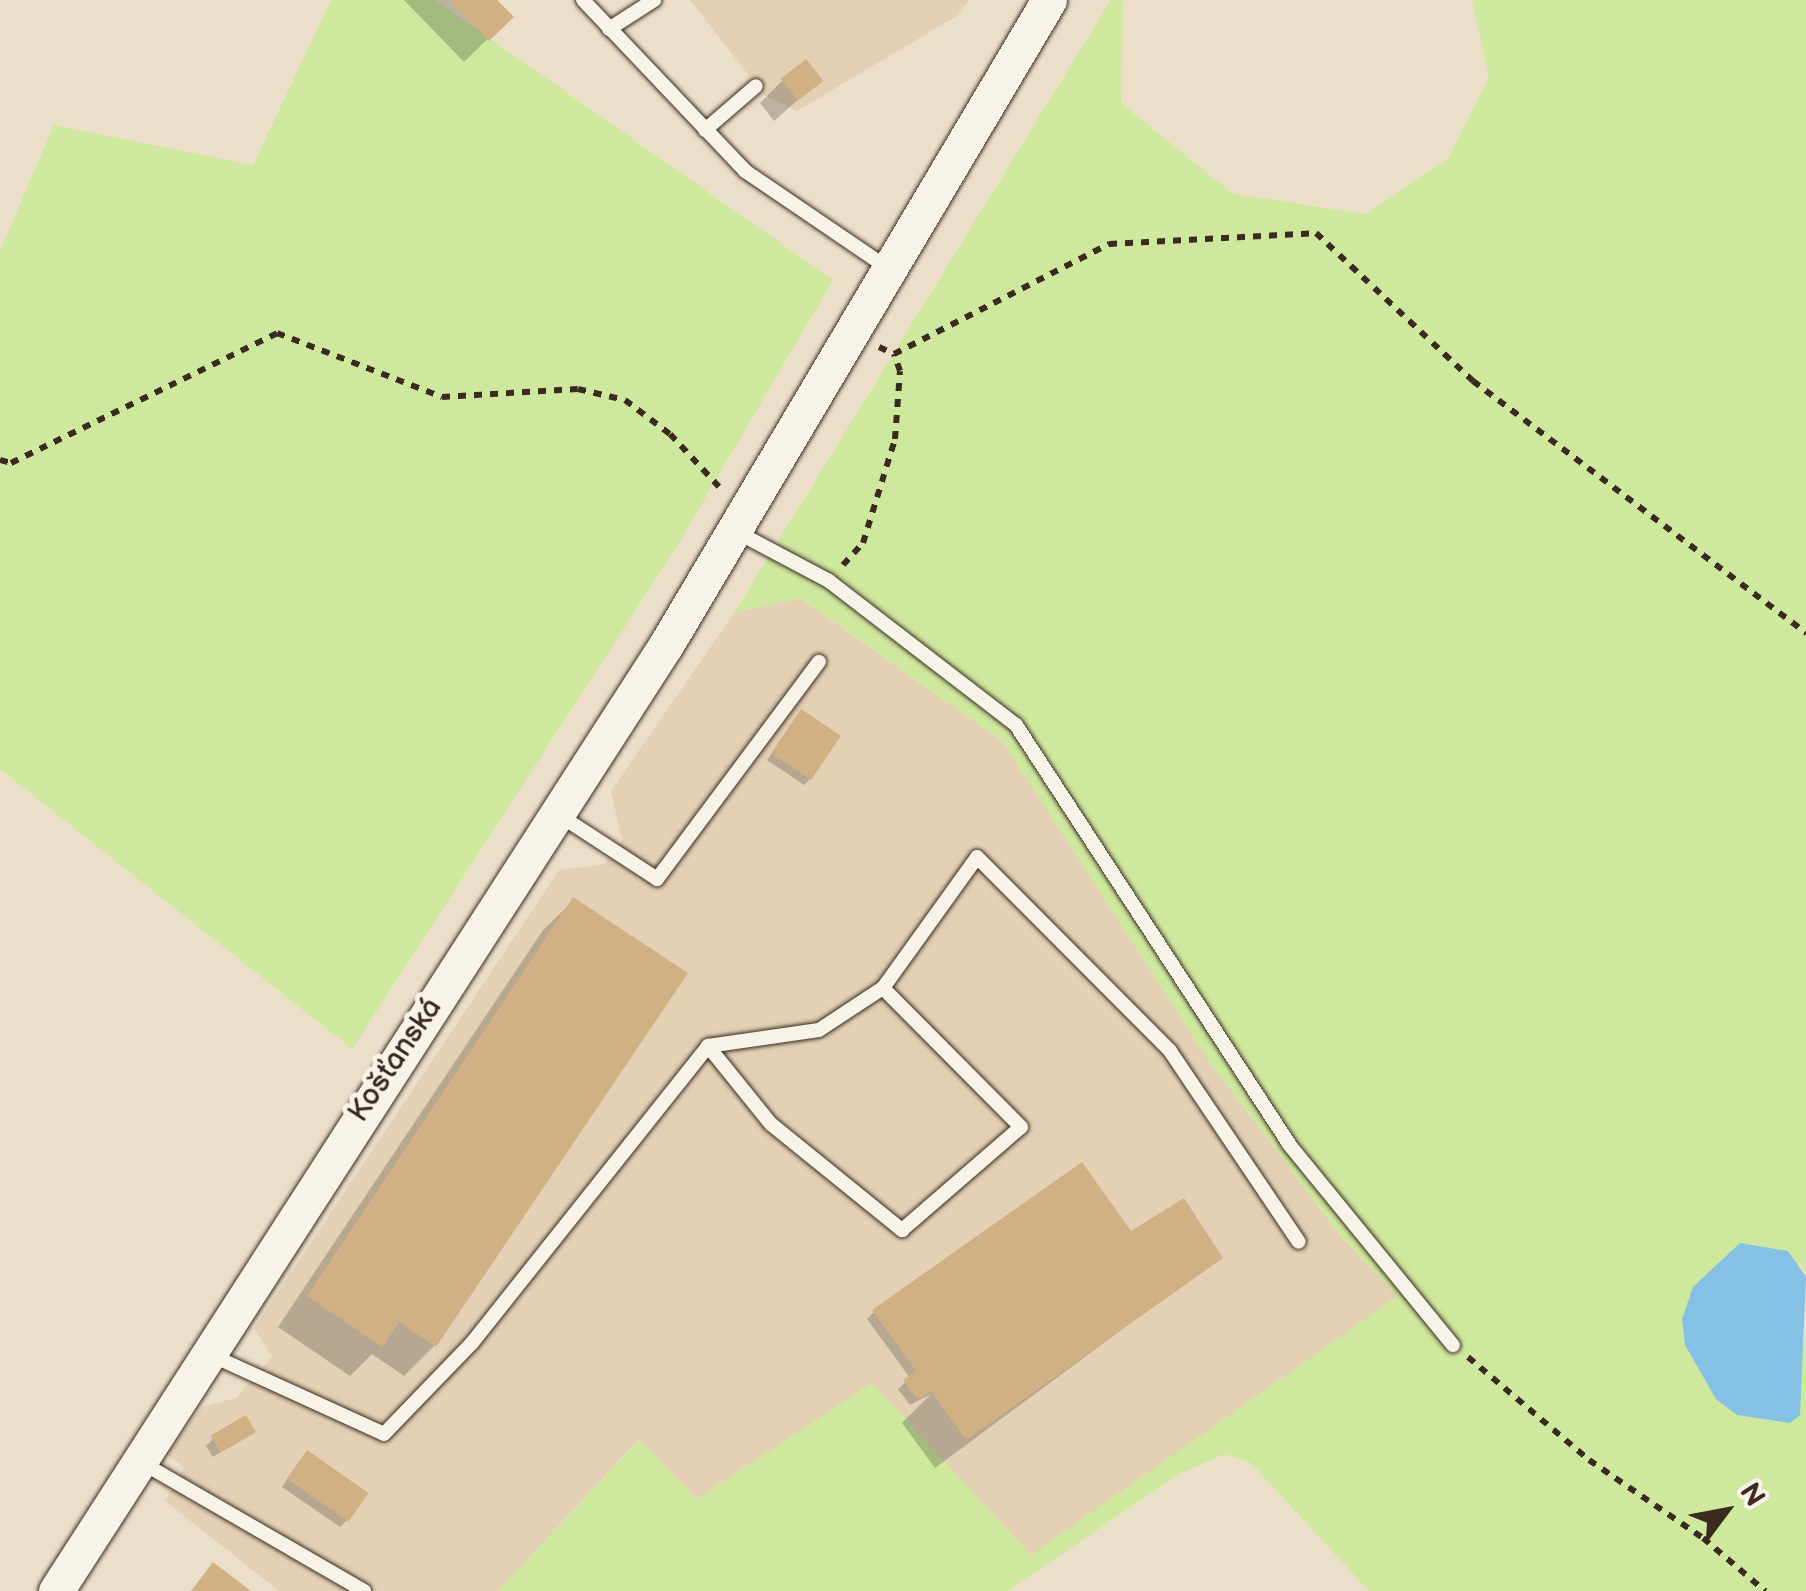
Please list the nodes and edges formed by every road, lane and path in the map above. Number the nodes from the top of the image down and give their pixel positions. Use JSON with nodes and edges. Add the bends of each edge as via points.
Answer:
{"nodes":[{"id":1,"x":583,"y":0,"type":"edge"},
{"id":2,"x":654,"y":0,"type":"edge"},
{"id":3,"x":1050,"y":0,"type":"edge"},
{"id":4,"x":609,"y":29,"type":"junction"},
{"id":5,"x":756,"y":86,"type":"dead end"},
{"id":6,"x":705,"y":130,"type":"junction"},
{"id":7,"x":890,"y":269,"type":"junction"},
{"id":8,"x":852,"y":334,"type":"junction"},
{"id":9,"x":894,"y":354,"type":"junction"},
{"id":10,"x":0,"y":460,"type":"edge"},
{"id":11,"x":742,"y":520,"type":"junction"},
{"id":12,"x":830,"y":582,"type":"junction"},
{"id":13,"x":1806,"y":633,"type":"edge"},
{"id":14,"x":820,"y":662,"type":"dead end"},
{"id":15,"x":558,"y":815,"type":"junction"},
{"id":16,"x":883,"y":988,"type":"junction"},
{"id":17,"x":708,"y":1046,"type":"junction"},
{"id":18,"x":1299,"y":1242,"type":"dead end"},
{"id":19,"x":1453,"y":1345,"type":"joint"},
{"id":20,"x":206,"y":1352,"type":"junction"},
{"id":21,"x":138,"y":1460,"type":"junction"},
{"id":22,"x":56,"y":1591,"type":"edge"},
{"id":23,"x":364,"y":1591,"type":"edge"},
{"id":24,"x":1765,"y":1591,"type":"edge"}],
"edges":[{"from":1,"to":4,"type":"lane"},
{"from":2,"to":4,"type":"lane"},
{"from":3,"to":7,"type":"street","name":"Košťanská"},
{"from":4,"to":6,"type":"lane"},
{"from":5,"to":6,"type":"lane"},
{"from":6,"to":7,"type":"lane","via":[[745,171]]},
{"from":7,"to":8,"type":"street","name":"Košťanská"},
{"from":8,"to":9,"type":"path"},
{"from":8,"to":11,"type":"street","name":"Košťanská"},
{"from":9,"to":12,"type":"path","via":[[900,371],[895,439],[863,543]]},
{"from":9,"to":13,"type":"path","via":[[1109,244],[1316,232],[1473,381]]},
{"from":10,"to":11,"type":"path","via":[[11,462],[277,333],[442,397],[578,389],[625,400],[650,416]]},
{"from":11,"to":12,"type":"lane"},
{"from":11,"to":15,"type":"street","name":"Košťanská"},
{"from":12,"to":19,"type":"lane","via":[[1016,725],[1288,1143]]},
{"from":14,"to":15,"type":"lane","via":[[657,880]]},
{"from":15,"to":20,"type":"street","name":"Košťanská"},
{"from":16,"to":17,"type":"lane","via":[[819,1030]]},
{"from":16,"to":17,"type":"lane","via":[[1020,1127],[902,1230],[771,1124]]},
{"from":16,"to":18,"type":"lane","via":[[977,857],[1170,1051]]},
{"from":17,"to":20,"type":"lane","via":[[472,1343],[384,1434]]},
{"from":19,"to":24,"type":"path","via":[[1589,1460],[1703,1538]]},
{"from":20,"to":21,"type":"street","name":"Košťanská"},
{"from":21,"to":22,"type":"street","name":"Košťanská"},
{"from":21,"to":23,"type":"lane"}]}
